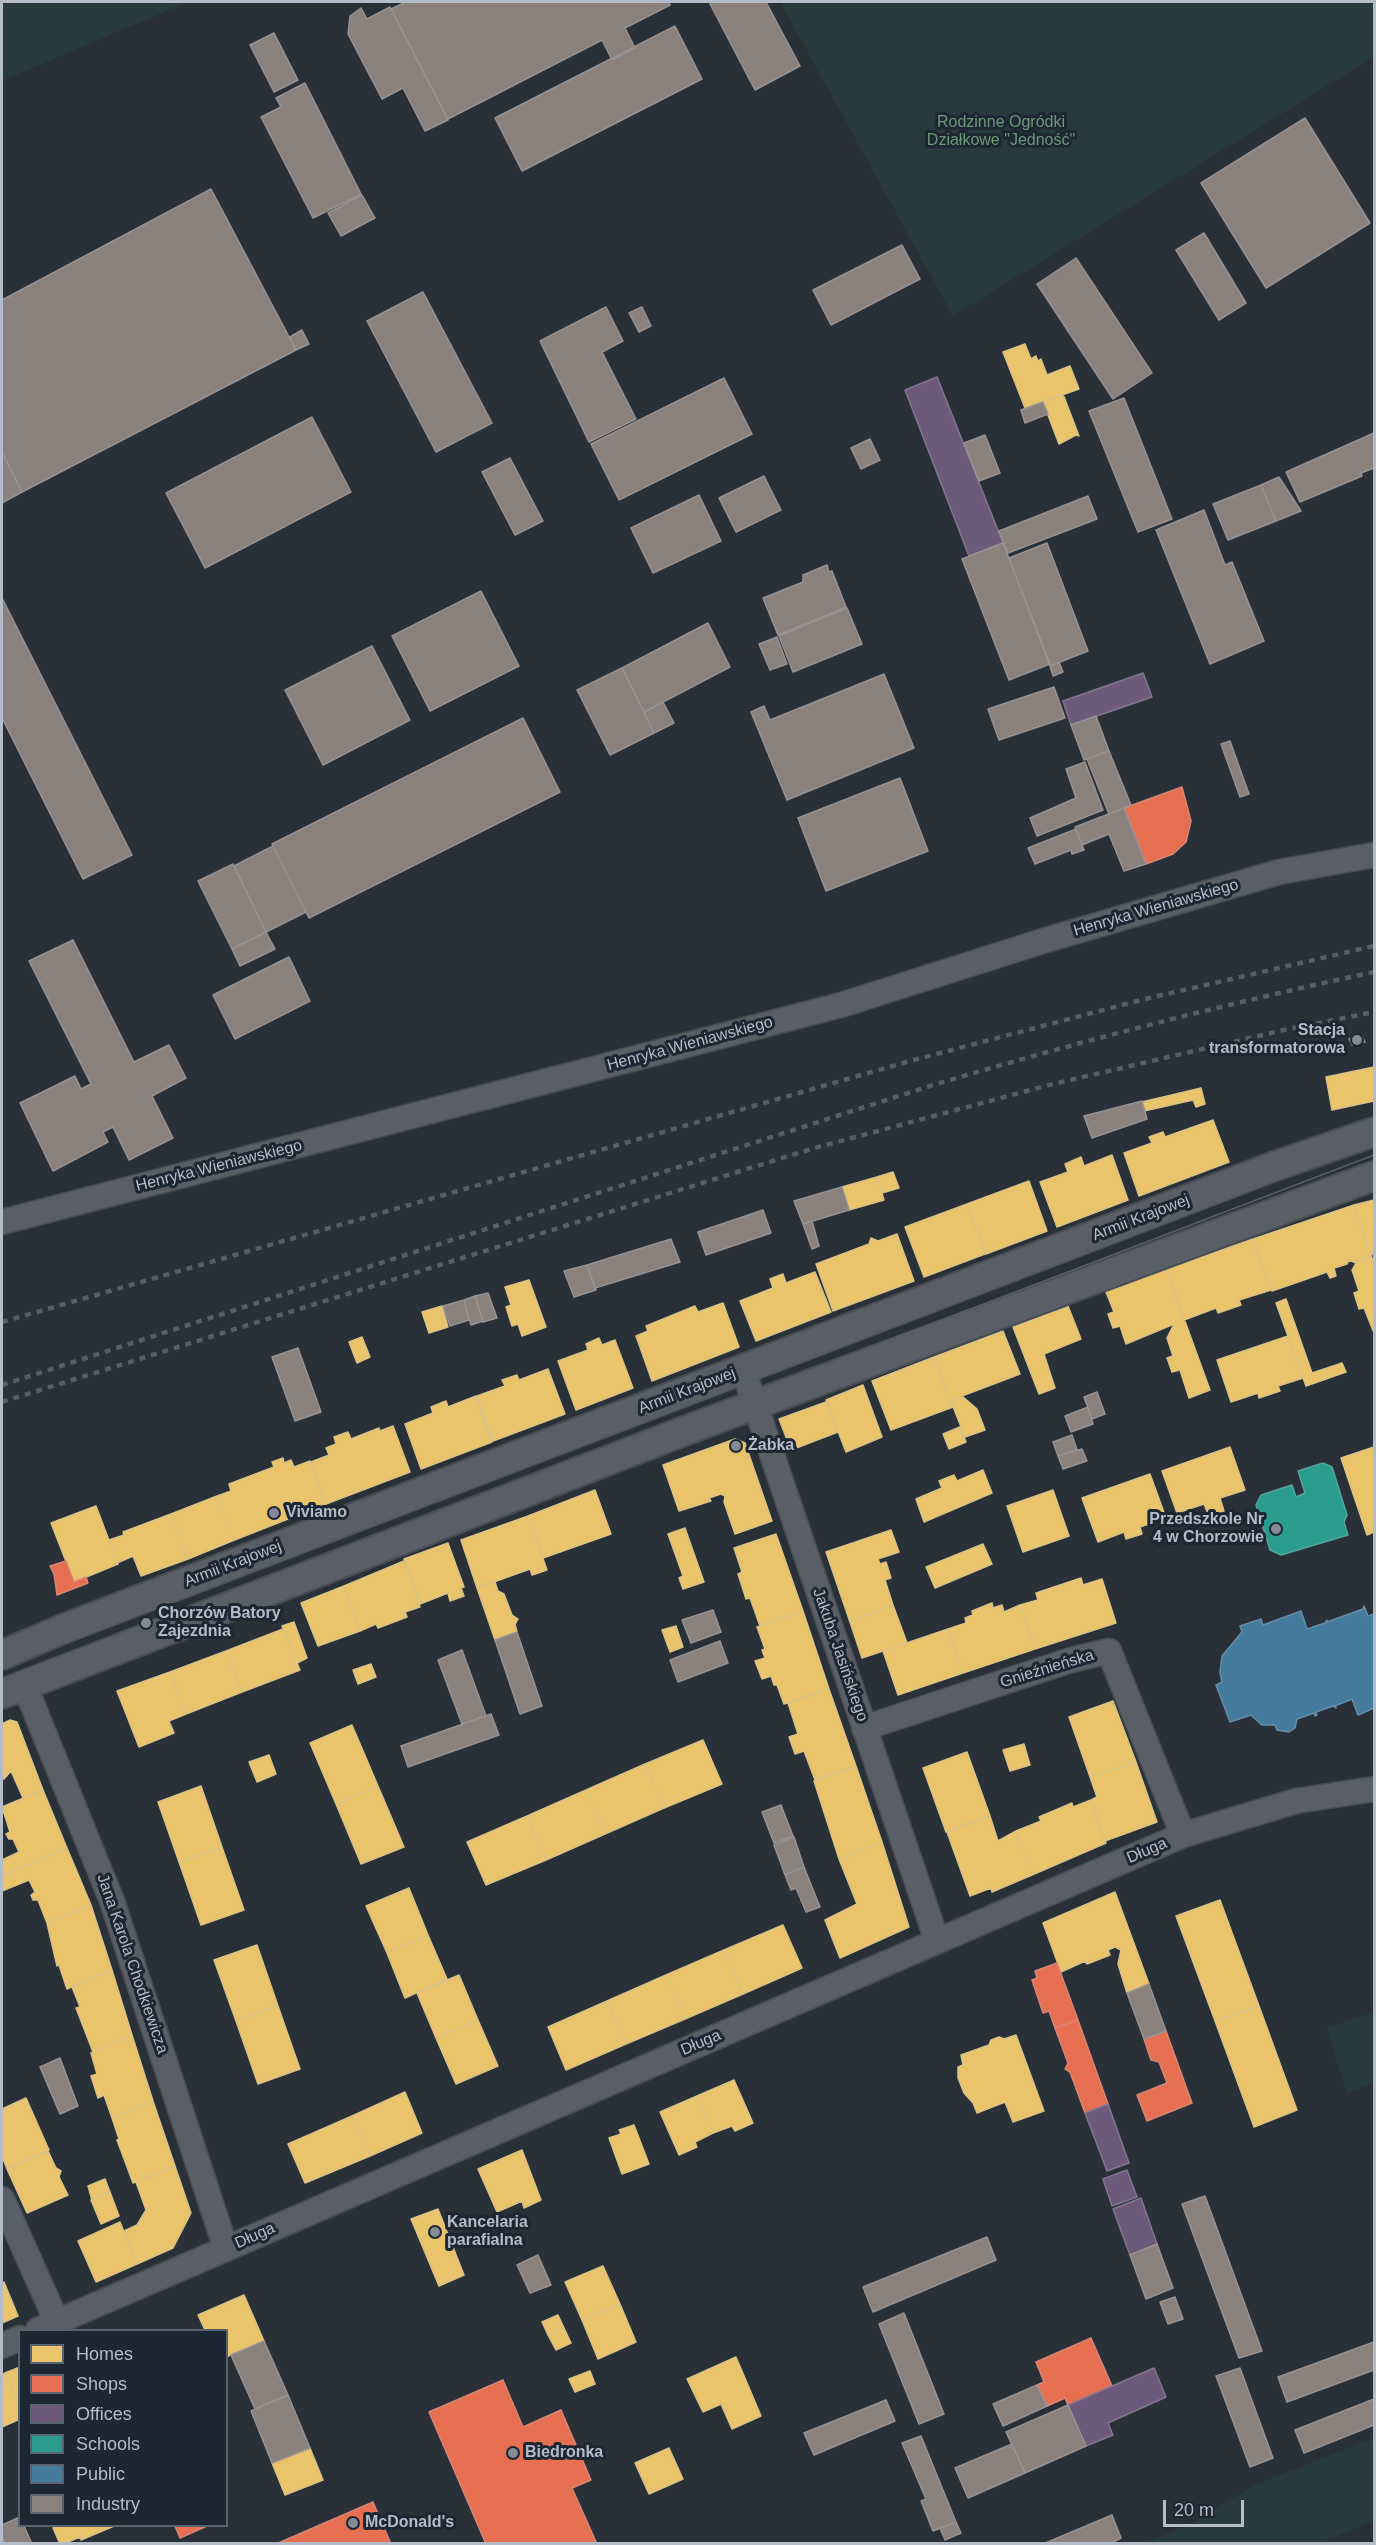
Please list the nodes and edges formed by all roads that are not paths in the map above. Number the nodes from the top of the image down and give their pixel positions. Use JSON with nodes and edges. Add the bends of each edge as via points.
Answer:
{"nodes":[{"id":1,"x":1374,"y":855,"type":"edge"},
{"id":2,"x":1374,"y":1132,"type":"edge"},
{"id":3,"x":1374,"y":1176,"type":"edge"},
{"id":4,"x":2,"y":1221,"type":"edge"},
{"id":5,"x":743,"y":1370,"type":"junction"},
{"id":6,"x":755,"y":1404,"type":"junction"},
{"id":7,"x":2,"y":1655,"type":"edge"},
{"id":8,"x":2,"y":1665,"type":"edge"},
{"id":9,"x":11,"y":1690,"type":"edge"},
{"id":10,"x":864,"y":1728,"type":"junction"},
{"id":11,"x":1374,"y":1789,"type":"edge"},
{"id":12,"x":1183,"y":1836,"type":"junction"},
{"id":13,"x":938,"y":1941,"type":"junction"},
{"id":14,"x":2,"y":2199,"type":"edge"},
{"id":15,"x":226,"y":2249,"type":"junction"},
{"id":16,"x":47,"y":2326,"type":"edge"},
{"id":17,"x":18,"y":2339,"type":"edge"},
{"id":18,"x":2,"y":2346,"type":"edge"}],
"edges":[{"from":1,"to":4,"type":"street","name":"Henryka Wieniawskiego","via":[[1279,872],[842,1005]]},
{"from":2,"to":5,"type":"street","name":"Armii Krajowej","via":[[1272,1167]]},
{"from":3,"to":6,"type":"street"},
{"from":5,"to":6,"type":"street","name":"Jakuba Jasińskiego"},
{"from":5,"to":7,"type":"street","name":"Armii Krajowej"},
{"from":6,"to":9,"type":"street"},
{"from":6,"to":10,"type":"street","name":"Jakuba Jasińskiego"},
{"from":8,"to":9,"type":"street"},
{"from":9,"to":15,"type":"street","name":"Jana Karola Chodkiewicza","via":[[31,1701],[112,1901]]},
{"from":10,"to":12,"type":"street","name":"Gnieźnieńska","via":[[1109,1651]]},
{"from":10,"to":13,"type":"street","name":"Jakuba Jasińskiego"},
{"from":11,"to":12,"type":"street","name":"Długa","via":[[1296,1801]]},
{"from":12,"to":13,"type":"street","name":"Długa"},
{"from":13,"to":15,"type":"street","name":"Długa"},
{"from":14,"to":16,"type":"street"},
{"from":15,"to":16,"type":"street","name":"Długa"},
{"from":17,"to":18,"type":"street"}]}
